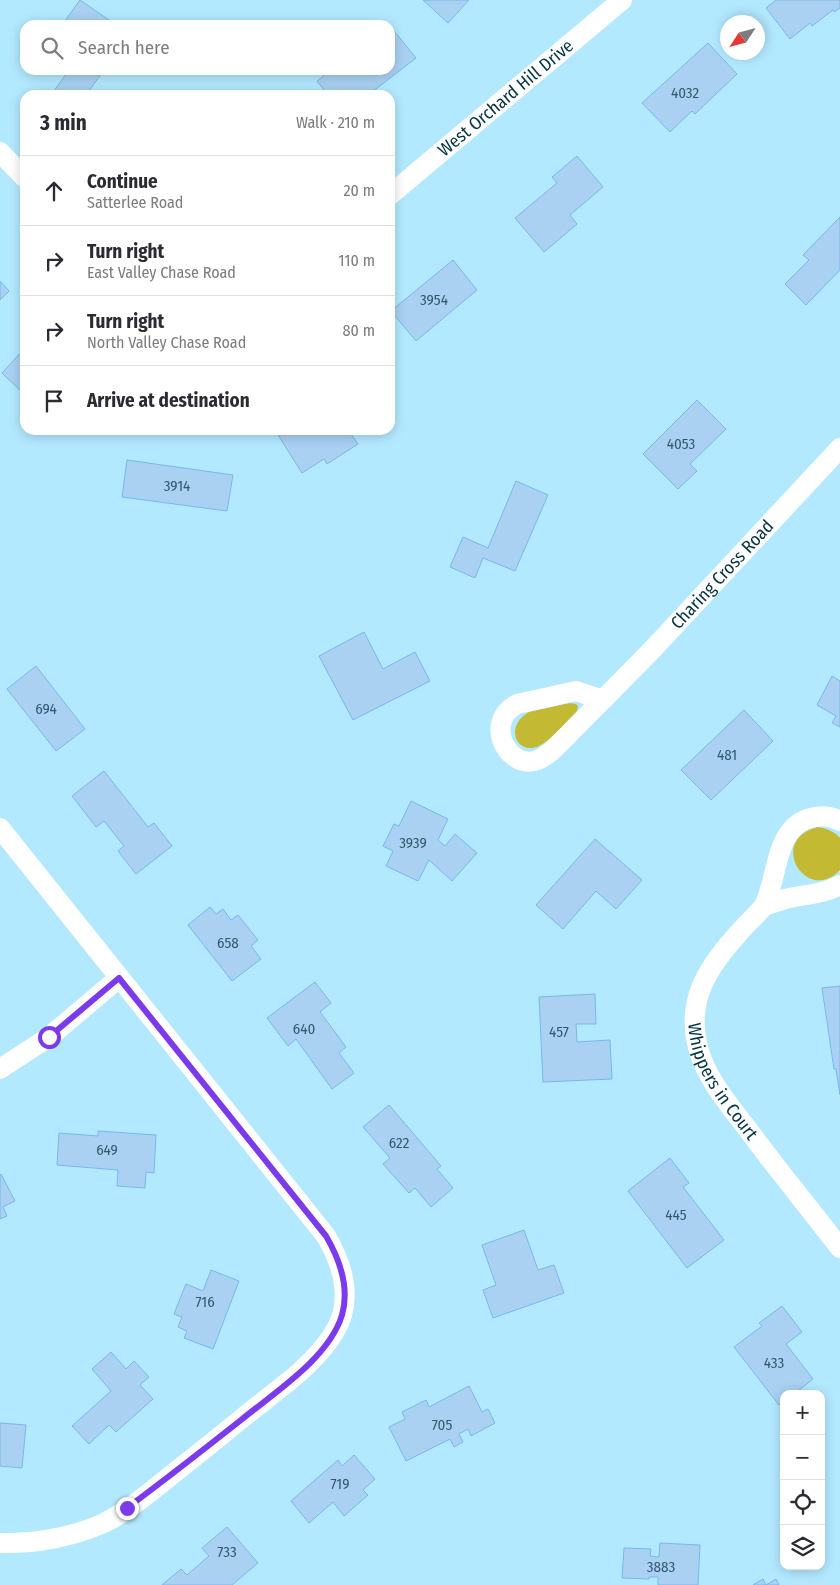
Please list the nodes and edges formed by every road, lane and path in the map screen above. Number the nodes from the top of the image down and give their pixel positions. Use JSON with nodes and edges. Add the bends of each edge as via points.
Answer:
{"nodes":[{"id":1,"x":622,"y":0,"type":"edge"},
{"id":2,"x":0,"y":152,"type":"edge"},
{"id":3,"x":20,"y":173,"type":"edge"},
{"id":4,"x":395,"y":191,"type":"edge"},
{"id":5,"x":840,"y":448,"type":"edge"},
{"id":6,"x":602,"y":700,"type":"junction"},
{"id":7,"x":840,"y":821,"type":"edge"},
{"id":8,"x":0,"y":828,"type":"edge"},
{"id":9,"x":840,"y":885,"type":"edge"},
{"id":10,"x":764,"y":906,"type":"junction"},
{"id":11,"x":119,"y":978,"type":"junction"},
{"id":12,"x":0,"y":1070,"type":"edge"},
{"id":13,"x":840,"y":1248,"type":"edge"},
{"id":14,"x":0,"y":1543,"type":"edge"}],
"edges":[{"from":1,"to":4,"type":"street","name":"West Orchard Hill Drive"},
{"from":2,"to":3,"type":"street"},
{"from":5,"to":6,"type":"street","name":"Charing Cross Road"},
{"from":6,"to":6,"type":"street","name":"Charing Cross Road","via":[[576,691],[517,704],[509,708],[499,733],[507,750],[516,757],[526,761],[537,760],[554,749]]},
{"from":7,"to":10,"type":"street","name":"Whippers in Court","via":[[818,816],[805,820],[786,835]]},
{"from":8,"to":11,"type":"street"},
{"from":9,"to":10,"type":"street","via":[[819,894],[793,897]]},
{"from":10,"to":13,"type":"street","name":"Whippers in Court","via":[[717,959],[704,979],[694,1012],[699,1052],[708,1073],[729,1105]]},
{"from":11,"to":12,"type":"street","via":[[49,1037]]},
{"from":11,"to":14,"type":"street","via":[[326,1236],[341,1267],[345,1300],[342,1315],[324,1347],[305,1368],[127,1508],[84,1531],[40,1540]]}]}
